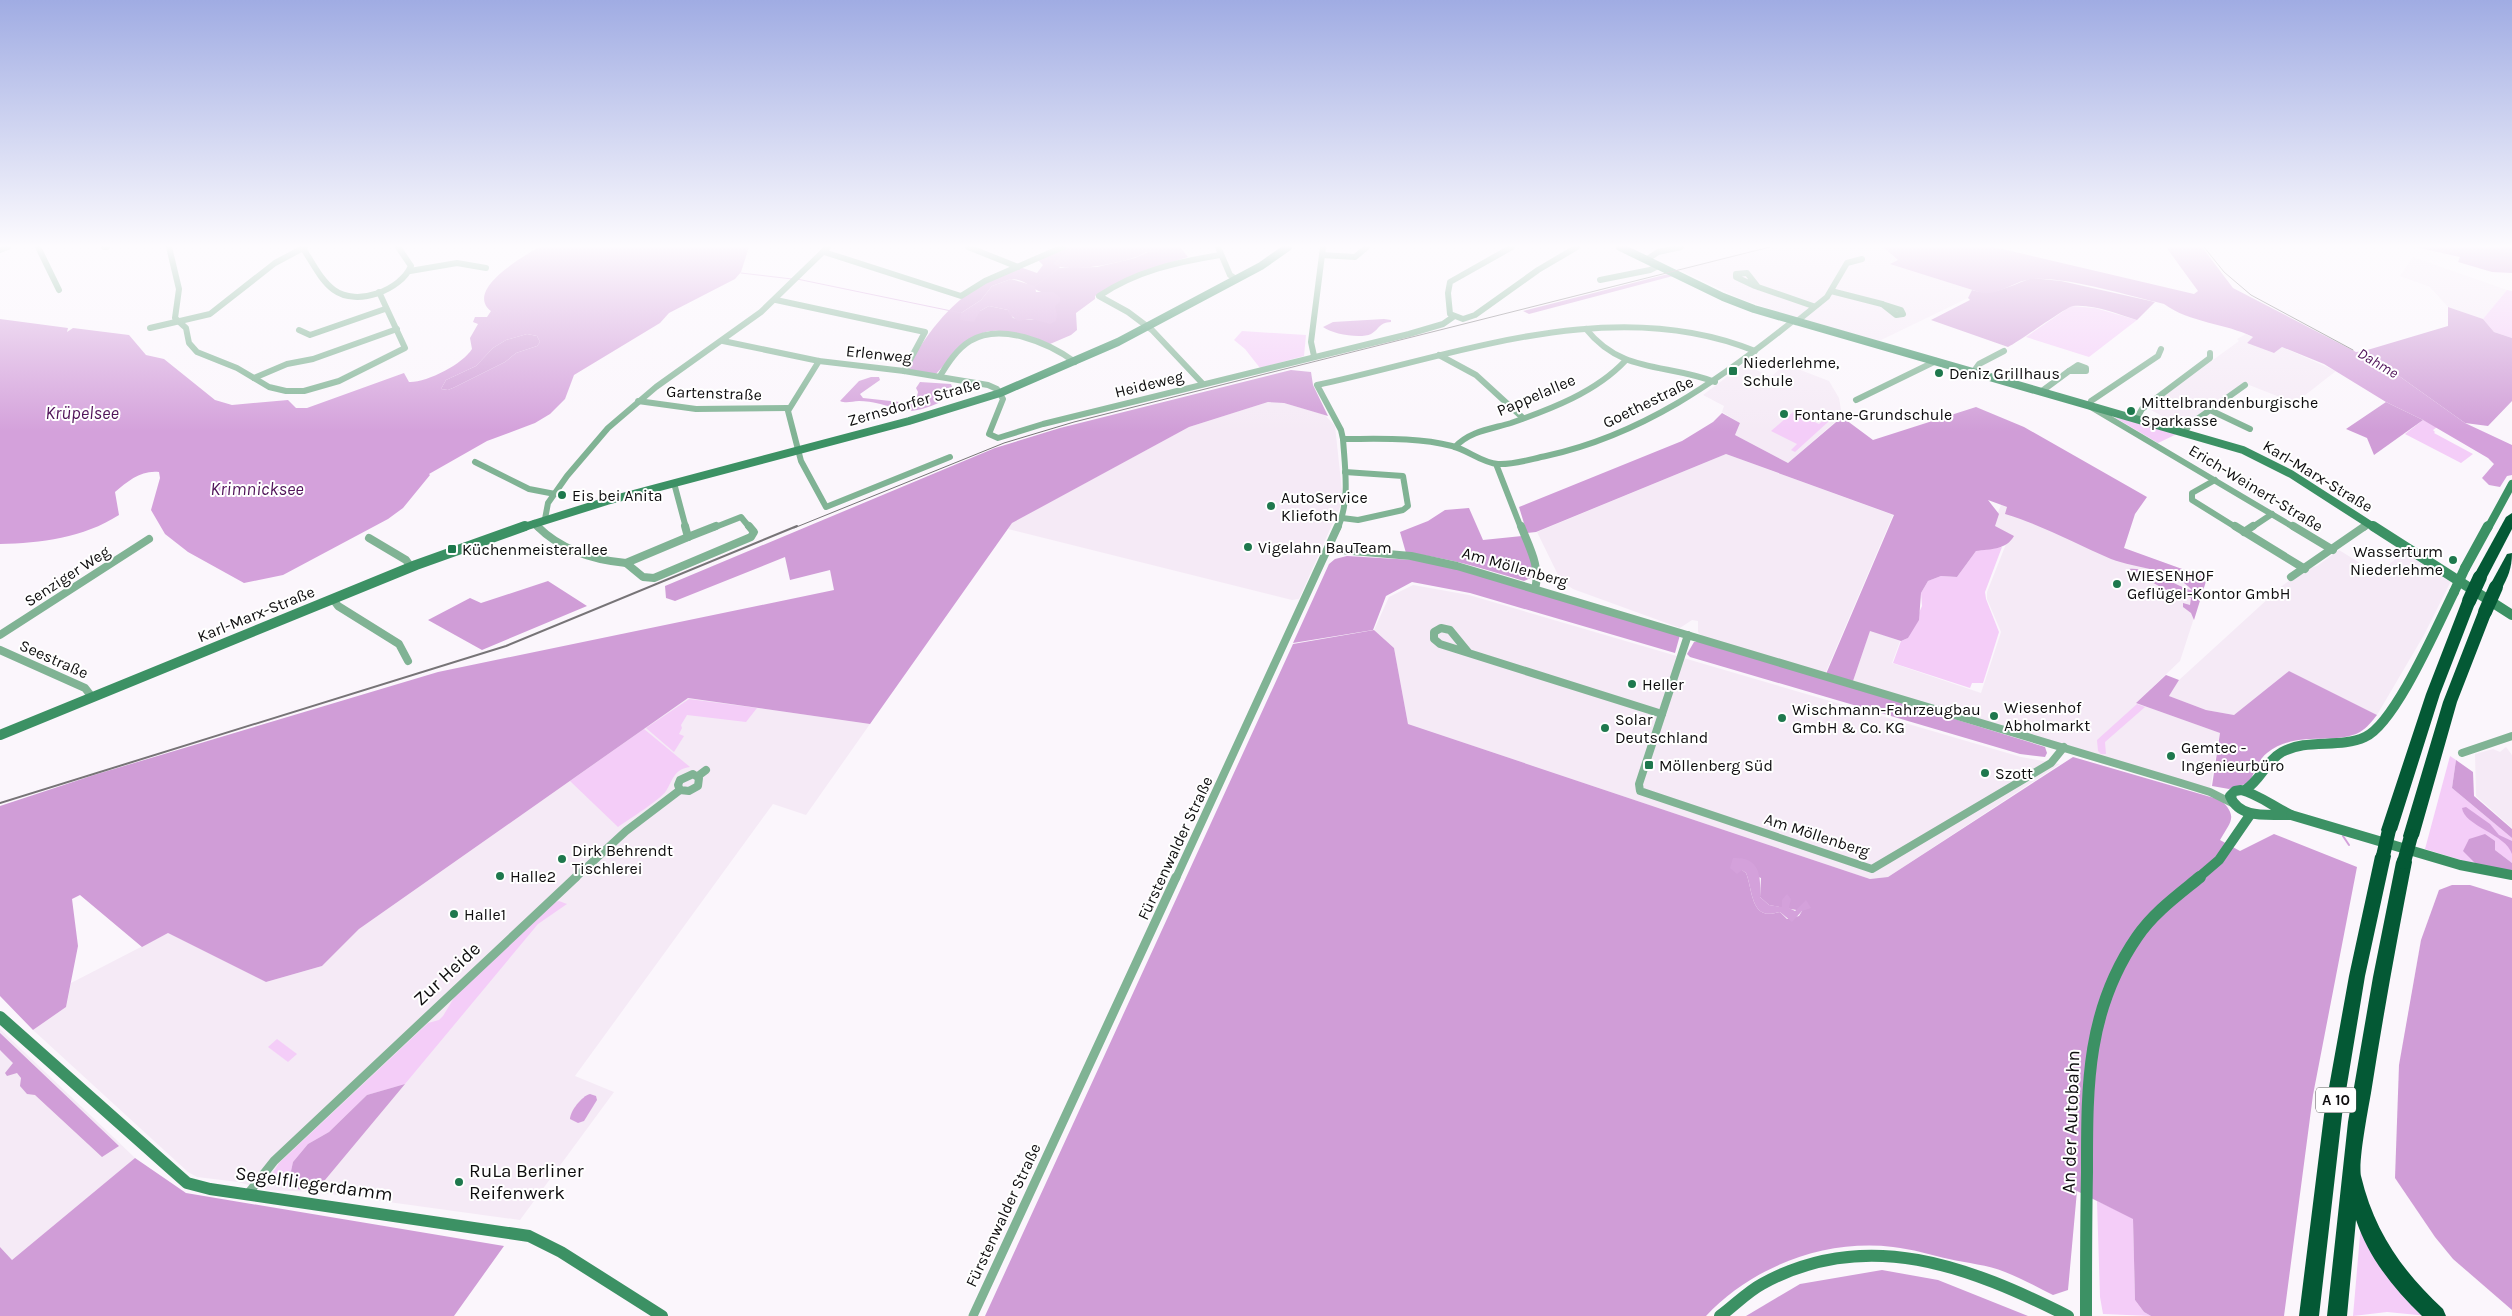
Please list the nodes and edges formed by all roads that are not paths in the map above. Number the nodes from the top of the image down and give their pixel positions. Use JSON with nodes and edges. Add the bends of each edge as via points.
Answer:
{"nodes":[{"id":1,"x":175,"y":308,"type":"edge"},
{"id":2,"x":217,"y":308,"type":"edge"},
{"id":3,"x":765,"y":308,"type":"edge"},
{"id":4,"x":815,"y":308,"type":"edge"},
{"id":5,"x":1121,"y":308,"type":"edge"},
{"id":6,"x":1181,"y":308,"type":"edge"},
{"id":7,"x":1315,"y":308,"type":"edge"},
{"id":8,"x":1448,"y":308,"type":"edge"},
{"id":9,"x":1484,"y":308,"type":"edge"},
{"id":10,"x":1753,"y":308,"type":"edge"},
{"id":11,"x":1810,"y":308,"type":"edge"},
{"id":12,"x":386,"y":309,"type":"joint"},
{"id":13,"x":1453,"y":316,"type":"junction"},
{"id":14,"x":179,"y":322,"type":"junction"},
{"id":15,"x":1794,"y":322,"type":"junction"},
{"id":16,"x":1148,"y":326,"type":"junction"},
{"id":17,"x":150,"y":328,"type":"dead end"},
{"id":18,"x":396,"y":328,"type":"junction"},
{"id":19,"x":1586,"y":329,"type":"junction"},
{"id":20,"x":299,"y":330,"type":"dead end"},
{"id":21,"x":723,"y":341,"type":"junction"},
{"id":22,"x":2161,"y":349,"type":"dead end"},
{"id":23,"x":1755,"y":351,"type":"junction"},
{"id":24,"x":2004,"y":351,"type":"dead end"},
{"id":25,"x":2210,"y":353,"type":"dead end"},
{"id":26,"x":1439,"y":355,"type":"junction"},
{"id":27,"x":1314,"y":356,"type":"junction"},
{"id":28,"x":819,"y":361,"type":"junction"},
{"id":29,"x":1625,"y":361,"type":"junction"},
{"id":30,"x":1936,"y":361,"type":"junction"},
{"id":31,"x":1075,"y":362,"type":"junction"},
{"id":32,"x":904,"y":371,"type":"junction"},
{"id":33,"x":1974,"y":371,"type":"junction"},
{"id":34,"x":2069,"y":372,"type":"dead end"},
{"id":35,"x":940,"y":376,"type":"junction"},
{"id":36,"x":254,"y":378,"type":"junction"},
{"id":37,"x":1715,"y":382,"type":"junction"},
{"id":38,"x":1203,"y":384,"type":"junction"},
{"id":39,"x":2245,"y":385,"type":"dead end"},
{"id":40,"x":2042,"y":391,"type":"junction"},
{"id":41,"x":1000,"y":392,"type":"junction"},
{"id":42,"x":1856,"y":400,"type":"dead end"},
{"id":43,"x":638,"y":401,"type":"junction"},
{"id":44,"x":2089,"y":404,"type":"junction"},
{"id":45,"x":788,"y":408,"type":"junction"},
{"id":46,"x":2210,"y":410,"type":"junction"},
{"id":47,"x":1523,"y":418,"type":"junction"},
{"id":48,"x":2137,"y":418,"type":"junction"},
{"id":49,"x":2250,"y":429,"type":"dead end"},
{"id":50,"x":2185,"y":432,"type":"junction"},
{"id":51,"x":1343,"y":439,"type":"junction"},
{"id":52,"x":1455,"y":447,"type":"junction"},
{"id":53,"x":796,"y":451,"type":"junction"},
{"id":54,"x":950,"y":457,"type":"dead end"},
{"id":55,"x":475,"y":462,"type":"dead end"},
{"id":56,"x":1496,"y":464,"type":"junction"},
{"id":57,"x":1345,"y":472,"type":"junction"},
{"id":58,"x":2215,"y":480,"type":"junction"},
{"id":59,"x":674,"y":483,"type":"junction"},
{"id":60,"x":2512,"y":484,"type":"edge"},
{"id":61,"x":555,"y":494,"type":"junction"},
{"id":62,"x":2272,"y":514,"type":"junction"},
{"id":63,"x":2512,"y":517,"type":"edge"},
{"id":64,"x":1342,"y":518,"type":"junction"},
{"id":65,"x":545,"y":519,"type":"junction"},
{"id":66,"x":529,"y":524,"type":"junction"},
{"id":67,"x":2369,"y":524,"type":"junction"},
{"id":68,"x":2244,"y":532,"type":"junction"},
{"id":69,"x":688,"y":537,"type":"junction"},
{"id":70,"x":369,"y":538,"type":"dead end"},
{"id":71,"x":149,"y":539,"type":"dead end"},
{"id":72,"x":1329,"y":549,"type":"junction"},
{"id":73,"x":2333,"y":550,"type":"junction"},
{"id":74,"x":2512,"y":557,"type":"edge"},
{"id":75,"x":626,"y":563,"type":"junction"},
{"id":76,"x":411,"y":567,"type":"junction"},
{"id":77,"x":2305,"y":569,"type":"junction"},
{"id":78,"x":2291,"y":577,"type":"dead end"},
{"id":79,"x":1535,"y":589,"type":"junction"},
{"id":80,"x":333,"y":600,"type":"junction"},
{"id":81,"x":2512,"y":615,"type":"edge"},
{"id":82,"x":0,"y":635,"type":"edge"},
{"id":83,"x":1688,"y":635,"type":"junction"},
{"id":84,"x":0,"y":650,"type":"edge"},
{"id":85,"x":1468,"y":652,"type":"dead end"},
{"id":86,"x":408,"y":661,"type":"dead end"},
{"id":87,"x":92,"y":697,"type":"junction"},
{"id":88,"x":1662,"y":714,"type":"junction"},
{"id":89,"x":0,"y":735,"type":"edge"},
{"id":90,"x":2512,"y":736,"type":"edge"},
{"id":91,"x":2064,"y":747,"type":"junction"},
{"id":92,"x":2462,"y":753,"type":"dead end"},
{"id":93,"x":706,"y":770,"type":"dead end"},
{"id":94,"x":698,"y":776,"type":"junction"},
{"id":95,"x":2258,"y":779,"type":"junction"},
{"id":96,"x":680,"y":790,"type":"junction"},
{"id":97,"x":2245,"y":790,"type":"junction"},
{"id":98,"x":2260,"y":799,"type":"junction"},
{"id":99,"x":2234,"y":801,"type":"junction"},
{"id":100,"x":2263,"y":814,"type":"junction"},
{"id":101,"x":2250,"y":815,"type":"junction"},
{"id":102,"x":2291,"y":816,"type":"junction"},
{"id":103,"x":2238,"y":832,"type":"junction"},
{"id":104,"x":2512,"y":875,"type":"edge"},
{"id":105,"x":0,"y":1017,"type":"edge"},
{"id":106,"x":2352,"y":1178,"type":"junction"},
{"id":107,"x":247,"y":1195,"type":"junction"},
{"id":108,"x":662,"y":1316,"type":"edge"},
{"id":109,"x":973,"y":1316,"type":"edge"},
{"id":110,"x":1720,"y":1316,"type":"edge"},
{"id":111,"x":2068,"y":1316,"type":"edge"},
{"id":112,"x":2086,"y":1316,"type":"edge"},
{"id":113,"x":2309,"y":1316,"type":"edge"},
{"id":114,"x":2337,"y":1316,"type":"edge"},
{"id":115,"x":2436,"y":1316,"type":"edge"}],
"edges":[{"from":1,"to":14,"type":"street","via":[[175,318]]},
{"from":2,"to":14,"type":"street","via":[[210,314]]},
{"from":3,"to":21,"type":"street"},
{"from":4,"to":32,"type":"street","via":[[925,332]]},
{"from":5,"to":16,"type":"street"},
{"from":6,"to":16,"type":"street","name":"Zernsdorfer Straße"},
{"from":7,"to":27,"type":"street","via":[[1311,342]]},
{"from":8,"to":13,"type":"street"},
{"from":9,"to":13,"type":"street","via":[[1463,319]]},
{"from":10,"to":15,"type":"street","name":"Karl-Marx-Straße"},
{"from":11,"to":15,"type":"street"},
{"from":12,"to":18,"type":"street"},
{"from":12,"to":20,"type":"street","via":[[310,335]]},
{"from":13,"to":27,"type":"street","name":"Heideweg","via":[[1443,324],[1409,334]]},
{"from":14,"to":17,"type":"street"},
{"from":14,"to":36,"type":"street","via":[[186,328],[189,343],[197,352]]},
{"from":15,"to":23,"type":"street","name":"Goethestraße"},
{"from":15,"to":30,"type":"street","name":"Karl-Marx-Straße"},
{"from":16,"to":31,"type":"street","name":"Zernsdorfer Straße"},
{"from":16,"to":38,"type":"street"},
{"from":18,"to":36,"type":"street"},
{"from":18,"to":36,"type":"street","via":[[405,348],[334,382],[306,390],[271,388]]},
{"from":19,"to":23,"type":"street","via":[[1663,328]]},
{"from":19,"to":26,"type":"street","via":[[1506,340]]},
{"from":19,"to":29,"type":"street","via":[[1606,350]]},
{"from":21,"to":28,"type":"street","name":"Erlenweg"},
{"from":21,"to":43,"type":"street"},
{"from":22,"to":44,"type":"street","via":[[2158,356]]},
{"from":23,"to":37,"type":"street","name":"Goethestraße"},
{"from":24,"to":33,"type":"street","via":[[1978,364]]},
{"from":25,"to":48,"type":"street","via":[[2210,358],[2142,409]]},
{"from":26,"to":47,"type":"street","via":[[1476,375]]},
{"from":26,"to":51,"type":"street","name":"Fürstenwalder Straße","via":[[1317,385]]},
{"from":27,"to":38,"type":"street","name":"Heideweg"},
{"from":28,"to":32,"type":"street","name":"Erlenweg"},
{"from":28,"to":45,"type":"street"},
{"from":29,"to":37,"type":"street","via":[[1654,369],[1690,373]]},
{"from":29,"to":47,"type":"street","name":"Pappelallee","via":[[1593,386]]},
{"from":30,"to":33,"type":"street","name":"Karl-Marx-Straße"},
{"from":30,"to":42,"type":"street"},
{"from":31,"to":35,"type":"street","via":[[1035,341],[992,334],[966,344]]},
{"from":31,"to":41,"type":"street","name":"Zernsdorfer Straße"},
{"from":32,"to":35,"type":"street","name":"Erlenweg"},
{"from":33,"to":40,"type":"street","name":"Karl-Marx-Straße"},
{"from":34,"to":40,"type":"street"},
{"from":35,"to":41,"type":"street","name":"Erlenweg","via":[[988,385]]},
{"from":37,"to":56,"type":"street","name":"Goethestraße","via":[[1670,409],[1591,445],[1560,454]]},
{"from":38,"to":41,"type":"street","name":"Heideweg","via":[[998,438],[989,434],[1003,403]]},
{"from":39,"to":46,"type":"street"},
{"from":40,"to":44,"type":"street","name":"Karl-Marx-Straße"},
{"from":41,"to":53,"type":"street","name":"Zernsdorfer Straße","via":[[925,417]]},
{"from":43,"to":45,"type":"street","name":"Gartenstraße","via":[[696,409]]},
{"from":43,"to":61,"type":"street","via":[[594,442]]},
{"from":44,"to":48,"type":"street","name":"Karl-Marx-Straße"},
{"from":44,"to":58,"type":"street","name":"Erich-Weinert-Straße"},
{"from":45,"to":53,"type":"street"},
{"from":46,"to":49,"type":"street"},
{"from":46,"to":50,"type":"street","via":[[2189,425]]},
{"from":47,"to":52,"type":"street","name":"Pappelallee","via":[[1469,436]]},
{"from":48,"to":50,"type":"street","name":"Karl-Marx-Straße"},
{"from":50,"to":67,"type":"street","name":"Karl-Marx-Straße","via":[[2263,459]]},
{"from":51,"to":52,"type":"street","via":[[1399,439]]},
{"from":51,"to":57,"type":"street","name":"Fürstenwalder Straße"},
{"from":52,"to":56,"type":"street"},
{"from":53,"to":54,"type":"street","via":[[826,507]]},
{"from":53,"to":59,"type":"street","name":"Zernsdorfer Straße"},
{"from":55,"to":61,"type":"street","via":[[530,489]]},
{"from":56,"to":79,"type":"street","via":[[1536,565]]},
{"from":57,"to":64,"type":"street","name":"Fürstenwalder Straße","via":[[1346,496]]},
{"from":57,"to":64,"type":"street","via":[[1403,476],[1408,506],[1358,520]]},
{"from":58,"to":62,"type":"street","name":"Erich-Weinert-Straße"},
{"from":58,"to":68,"type":"street","via":[[2192,493],[2192,500]]},
{"from":59,"to":65,"type":"street","name":"Zernsdorfer Straße"},
{"from":59,"to":69,"type":"street"},
{"from":60,"to":95,"type":"street","bridge":true,"via":[[2394,704],[2372,734],[2355,741],[2287,750],[2268,762]]},
{"from":61,"to":65,"type":"street","via":[[545,510]]},
{"from":62,"to":68,"type":"street"},
{"from":62,"to":73,"type":"street","name":"Erich-Weinert-Straße"},
{"from":63,"to":113,"type":"highway","number":"A 10","bridge":true,"via":[[2469,601],[2433,694],[2389,830],[2357,976],[2333,1115]]},
{"from":64,"to":72,"type":"street","name":"Fürstenwalder Straße"},
{"from":65,"to":66,"type":"street","name":"Zernsdorfer Straße"},
{"from":66,"to":75,"type":"street","via":[[588,557]]},
{"from":66,"to":76,"type":"street","name":"Karl-Marx-Straße"},
{"from":67,"to":73,"type":"street"},
{"from":67,"to":81,"type":"street","name":"Karl-Marx-Straße"},
{"from":68,"to":77,"type":"street"},
{"from":69,"to":75,"type":"street"},
{"from":69,"to":75,"type":"street","via":[[741,517],[754,532],[751,538],[654,578],[643,577]]},
{"from":70,"to":76,"type":"street","via":[[406,560]]},
{"from":71,"to":82,"type":"street","name":"Senziger Weg"},
{"from":72,"to":79,"type":"street","name":"Am Möllenberg","via":[[1429,559]]},
{"from":72,"to":109,"type":"street","name":"Fürstenwalder Straße"},
{"from":73,"to":77,"type":"street"},
{"from":74,"to":106,"type":"highway","number":"A 10","bridge":true,"via":[[2496,588],[2450,702],[2404,862],[2357,1122]]},
{"from":76,"to":80,"type":"street","name":"Karl-Marx-Straße"},
{"from":77,"to":78,"type":"street"},
{"from":79,"to":83,"type":"street","name":"Am Möllenberg"},
{"from":80,"to":86,"type":"street","via":[[399,644]]},
{"from":80,"to":87,"type":"street","name":"Karl-Marx-Straße"},
{"from":83,"to":88,"type":"street","name":"Am Möllenberg"},
{"from":83,"to":91,"type":"street","name":"Am Möllenberg"},
{"from":84,"to":87,"type":"street","name":"Seestraße","via":[[85,688]]},
{"from":85,"to":88,"type":"street"},
{"from":87,"to":89,"type":"street","name":"Karl-Marx-Straße"},
{"from":88,"to":91,"type":"street","name":"Am Möllenberg","via":[[1639,784],[1640,791],[1872,869],[2051,763]]},
{"from":90,"to":92,"type":"street"},
{"from":91,"to":99,"type":"street","name":"Am Möllenberg"},
{"from":93,"to":94,"type":"street","name":"Zur Heide"},
{"from":94,"to":96,"type":"street","name":"Zur Heide","via":[[700,781],[695,788]]},
{"from":94,"to":96,"type":"street","name":"Zur Heide","via":[[690,774],[683,777],[678,782]]},
{"from":95,"to":97,"type":"street"},
{"from":95,"to":98,"type":"street"},
{"from":96,"to":107,"type":"street","name":"Zur Heide","via":[[626,831],[584,869],[274,1161]]},
{"from":97,"to":98,"type":"street"},
{"from":97,"to":99,"type":"street"},
{"from":98,"to":100,"type":"street","via":[[2266,809]]},
{"from":98,"to":102,"type":"street"},
{"from":99,"to":101,"type":"street"},
{"from":99,"to":103,"type":"street"},
{"from":100,"to":101,"type":"street"},
{"from":100,"to":102,"type":"street"},
{"from":101,"to":103,"type":"street","name":"An der Autobahn"},
{"from":102,"to":104,"type":"street","via":[[2460,865]]},
{"from":103,"to":112,"type":"street","name":"An der Autobahn","via":[[2219,860],[2163,908],[2138,935],[2118,967],[2100,1011],[2091,1052],[2087,1096]]},
{"from":105,"to":107,"type":"street","name":"Segelfliegerdamm","via":[[177,1176],[198,1187]]},
{"from":106,"to":114,"type":"highway","number":"A 10"},
{"from":106,"to":115,"type":"highway","via":[[2381,1252],[2403,1284]]},
{"from":107,"to":108,"type":"street","name":"Segelfliegerdamm","via":[[529,1236],[561,1252]]},
{"from":110,"to":111,"type":"street","via":[[1751,1290],[1789,1270],[1831,1258],[1875,1255],[1910,1257],[1964,1269],[2009,1286]]}]}
